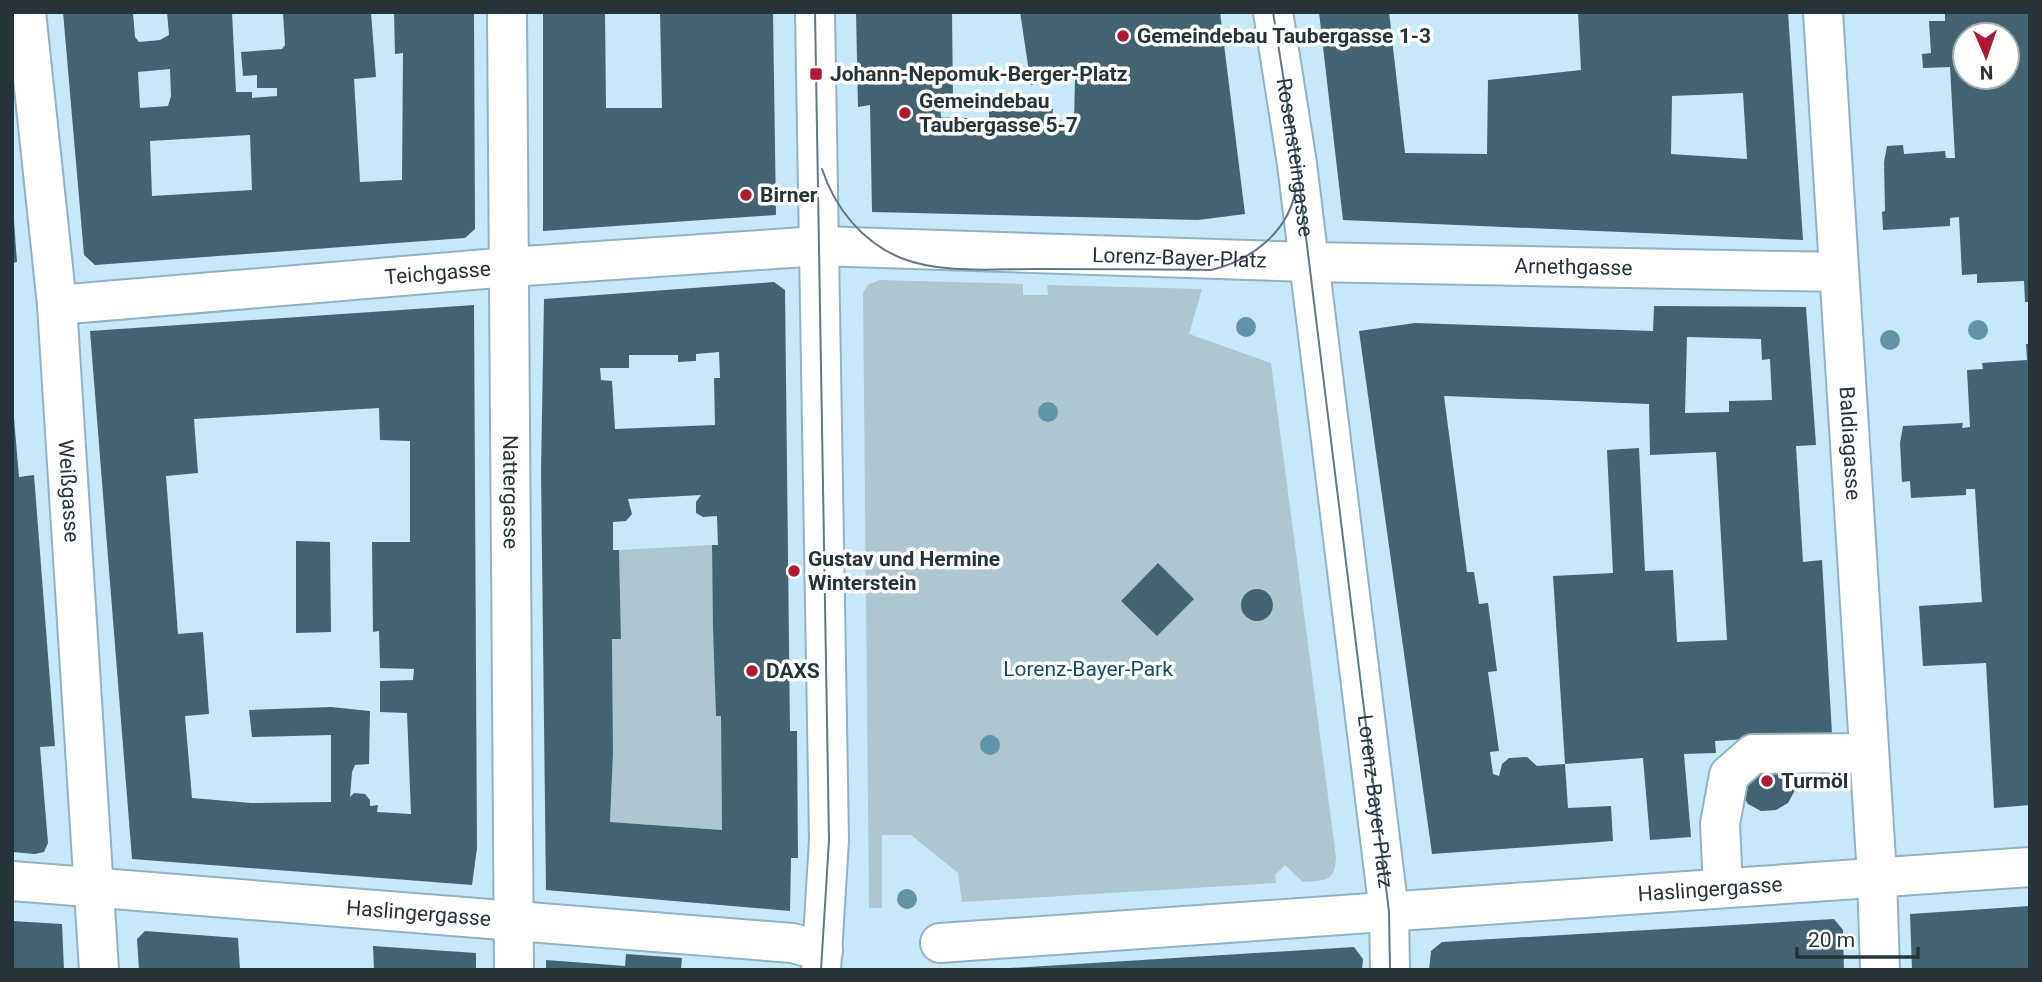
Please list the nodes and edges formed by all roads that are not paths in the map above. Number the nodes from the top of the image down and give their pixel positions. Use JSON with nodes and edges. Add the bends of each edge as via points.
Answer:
{"nodes":[{"id":1,"x":26,"y":12,"type":"edge"},
{"id":2,"x":507,"y":12,"type":"edge"},
{"id":3,"x":815,"y":12,"type":"edge"},
{"id":4,"x":1272,"y":12,"type":"edge"},
{"id":5,"x":1822,"y":12,"type":"edge"},
{"id":6,"x":819,"y":246,"type":"junction"},
{"id":7,"x":1308,"y":262,"type":"junction"},
{"id":8,"x":510,"y":267,"type":"junction"},
{"id":9,"x":1839,"y":272,"type":"junction"},
{"id":10,"x":57,"y":304,"type":"junction"},
{"id":11,"x":1868,"y":753,"type":"junction"},
{"id":12,"x":2030,"y":867,"type":"edge"},
{"id":13,"x":1877,"y":876,"type":"junction"},
{"id":14,"x":12,"y":881,"type":"edge"},
{"id":15,"x":93,"y":887,"type":"junction"},
{"id":16,"x":1723,"y":887,"type":"junction"},
{"id":17,"x":1389,"y":912,"type":"junction"},
{"id":18,"x":513,"y":921,"type":"junction"},
{"id":19,"x":940,"y":943,"type":"dead end"},
{"id":20,"x":822,"y":960,"type":"edge"},
{"id":21,"x":99,"y":970,"type":"edge"},
{"id":22,"x":514,"y":970,"type":"edge"},
{"id":23,"x":1390,"y":970,"type":"edge"},
{"id":24,"x":1880,"y":970,"type":"edge"}],
"edges":[{"from":1,"to":10,"type":"street","name":"Weißgasse"},
{"from":2,"to":8,"type":"street","name":"Nattergasse"},
{"from":3,"to":6,"type":"street"},
{"from":4,"to":7,"type":"street","name":"Rosensteingasse"},
{"from":5,"to":9,"type":"street","name":"Baldiagasse"},
{"from":6,"to":7,"type":"street","name":"Lorenz-Bayer-Platz"},
{"from":6,"to":8,"type":"street","name":"Teichgasse"},
{"from":6,"to":20,"type":"street","via":[[829,840]]},
{"from":7,"to":9,"type":"street","name":"Arnethgasse"},
{"from":7,"to":17,"type":"street","name":"Lorenz-Bayer-Platz"},
{"from":8,"to":10,"type":"street","name":"Teichgasse"},
{"from":8,"to":18,"type":"street","name":"Nattergasse"},
{"from":9,"to":11,"type":"street","name":"Baldiagasse"},
{"from":10,"to":15,"type":"street","name":"Weißgasse"},
{"from":11,"to":13,"type":"street","name":"Baldiagasse"},
{"from":11,"to":16,"type":"street","via":[[1753,754],[1729,775],[1720,824]]},
{"from":12,"to":13,"type":"street","name":"Haslingergasse"},
{"from":13,"to":16,"type":"street","name":"Haslingergasse"},
{"from":13,"to":24,"type":"street","name":"Baldiagasse"},
{"from":14,"to":15,"type":"street","name":"Haslingergasse"},
{"from":15,"to":18,"type":"street","name":"Haslingergasse"},
{"from":15,"to":21,"type":"street","name":"Weißgasse"},
{"from":16,"to":17,"type":"street","name":"Haslingergasse"},
{"from":17,"to":19,"type":"street","name":"Lorenz-Bayer-Platz"},
{"from":17,"to":23,"type":"street"},
{"from":18,"to":20,"type":"street","name":"Haslingergasse","via":[[792,943]]},
{"from":18,"to":22,"type":"street","name":"Nattergasse"}]}
